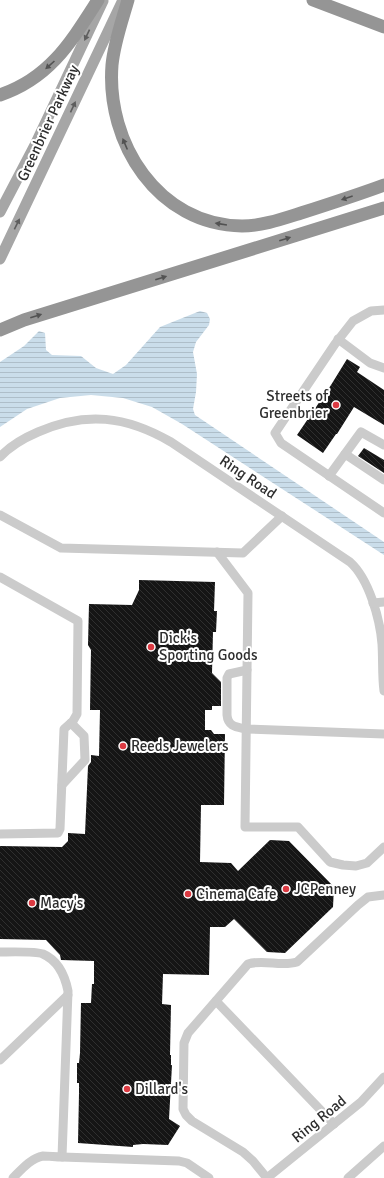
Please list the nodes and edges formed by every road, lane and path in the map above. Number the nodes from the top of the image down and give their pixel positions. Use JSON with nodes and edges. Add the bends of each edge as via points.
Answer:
{"nodes":[{"id":1,"x":98,"y":0,"type":"edge"},
{"id":2,"x":104,"y":0,"type":"edge"},
{"id":3,"x":122,"y":0,"type":"edge"},
{"id":4,"x":128,"y":0,"type":"edge"},
{"id":5,"x":313,"y":0,"type":"edge"},
{"id":6,"x":319,"y":0,"type":"edge"},
{"id":7,"x":384,"y":18,"type":"edge"},
{"id":8,"x":384,"y":27,"type":"edge"},
{"id":9,"x":0,"y":95,"type":"edge"},
{"id":10,"x":384,"y":185,"type":"edge"},
{"id":11,"x":384,"y":208,"type":"edge"},
{"id":12,"x":0,"y":212,"type":"edge"},
{"id":13,"x":0,"y":259,"type":"edge"},
{"id":14,"x":384,"y":310,"type":"edge"},
{"id":15,"x":0,"y":330,"type":"edge"},
{"id":16,"x":338,"y":339,"type":"junction"},
{"id":17,"x":384,"y":368,"type":"edge"},
{"id":18,"x":384,"y":445,"type":"edge"},
{"id":19,"x":345,"y":454,"type":"junction"},
{"id":20,"x":0,"y":457,"type":"edge"},
{"id":21,"x":329,"y":476,"type":"junction"},
{"id":22,"x":384,"y":480,"type":"edge"},
{"id":23,"x":384,"y":513,"type":"edge"},
{"id":24,"x":0,"y":515,"type":"edge"},
{"id":25,"x":282,"y":516,"type":"junction"},
{"id":26,"x":217,"y":552,"type":"junction"},
{"id":27,"x":0,"y":577,"type":"edge"},
{"id":28,"x":384,"y":602,"type":"edge"},
{"id":29,"x":373,"y":603,"type":"junction"},
{"id":30,"x":247,"y":670,"type":"junction"},
{"id":31,"x":384,"y":688,"type":"edge"},
{"id":32,"x":384,"y":691,"type":"edge"},
{"id":33,"x":71,"y":723,"type":"junction"},
{"id":34,"x":246,"y":729,"type":"junction"},
{"id":35,"x":384,"y":734,"type":"edge"},
{"id":36,"x":62,"y":785,"type":"junction"},
{"id":37,"x":0,"y":834,"type":"edge"},
{"id":38,"x":384,"y":846,"type":"edge"},
{"id":39,"x":384,"y":895,"type":"edge"},
{"id":40,"x":0,"y":952,"type":"edge"},
{"id":41,"x":68,"y":995,"type":"junction"},
{"id":42,"x":216,"y":1001,"type":"junction"},
{"id":43,"x":0,"y":1060,"type":"edge"},
{"id":44,"x":384,"y":1077,"type":"edge"},
{"id":45,"x":334,"y":1124,"type":"junction"},
{"id":46,"x":384,"y":1146,"type":"edge"},
{"id":47,"x":62,"y":1157,"type":"junction"},
{"id":48,"x":13,"y":1178,"type":"edge"},
{"id":49,"x":209,"y":1178,"type":"edge"},
{"id":50,"x":267,"y":1178,"type":"edge"},
{"id":51,"x":348,"y":1178,"type":"edge"}],
"edges":[{"from":1,"to":9,"type":"highway","one_way":true,"via":[[61,55],[30,80]]},
{"from":2,"to":12,"type":"main road","name":"Greenbrier Parkway","one_way":true},
{"from":13,"to":3,"type":"main road","name":"Greenbrier Parkway","one_way":true},
{"from":10,"to":4,"type":"highway","one_way":true,"via":[[288,217],[243,226],[197,218],[173,204],[135,164],[118,124],[114,105],[112,64]]},
{"from":5,"to":8,"type":"highway"},
{"from":6,"to":7,"type":"highway"},
{"from":15,"to":11,"type":"highway","one_way":true,"via":[[31,318]]},
{"from":14,"to":16,"type":"street","via":[[370,311],[353,321]]},
{"from":16,"to":17,"type":"street","via":[[370,363]]},
{"from":16,"to":21,"type":"street","via":[[275,433],[281,443]]},
{"from":18,"to":19,"type":"street","via":[[361,432]]},
{"from":19,"to":21,"type":"street"},
{"from":19,"to":22,"type":"street"},
{"from":20,"to":25,"type":"street","name":"Ring Road","via":[[19,442],[51,426],[84,419],[116,420],[152,431]]},
{"from":21,"to":23,"type":"street"},
{"from":24,"to":26,"type":"street","via":[[61,548]]},
{"from":25,"to":26,"type":"street","via":[[243,552]]},
{"from":25,"to":29,"type":"street","name":"Ring Road","via":[[354,566],[361,575]]},
{"from":26,"to":30,"type":"street","via":[[248,593]]},
{"from":27,"to":33,"type":"street","via":[[78,621],[77,714]]},
{"from":28,"to":29,"type":"street"},
{"from":29,"to":31,"type":"street","name":"Ring Road","via":[[380,628]]},
{"from":30,"to":34,"type":"street"},
{"from":30,"to":34,"type":"street","via":[[229,674],[227,678],[227,721],[231,726]]},
{"from":31,"to":32,"type":"street","name":"Ring Road"},
{"from":33,"to":36,"type":"street","via":[[64,729]]},
{"from":33,"to":36,"type":"street","via":[[84,736],[85,760]]},
{"from":34,"to":35,"type":"street"},
{"from":34,"to":38,"type":"street","via":[[245,827],[298,827],[330,862],[343,865],[356,866],[367,862]]},
{"from":36,"to":37,"type":"street","via":[[58,833]]},
{"from":39,"to":42,"type":"street","via":[[368,897],[297,962],[248,964]]},
{"from":40,"to":41,"type":"street","via":[[43,954],[56,964],[65,976]]},
{"from":41,"to":43,"type":"street"},
{"from":41,"to":47,"type":"street"},
{"from":42,"to":45,"type":"street"},
{"from":42,"to":50,"type":"street","via":[[188,1033],[184,1043],[182,1109],[192,1121],[243,1152]]},
{"from":44,"to":45,"type":"street","name":"Ring Road","via":[[361,1102]]},
{"from":45,"to":50,"type":"street","name":"Ring Road"},
{"from":46,"to":51,"type":"street"},
{"from":47,"to":48,"type":"street","via":[[44,1156],[35,1159]]},
{"from":47,"to":49,"type":"street","via":[[179,1161],[187,1163]]}]}
